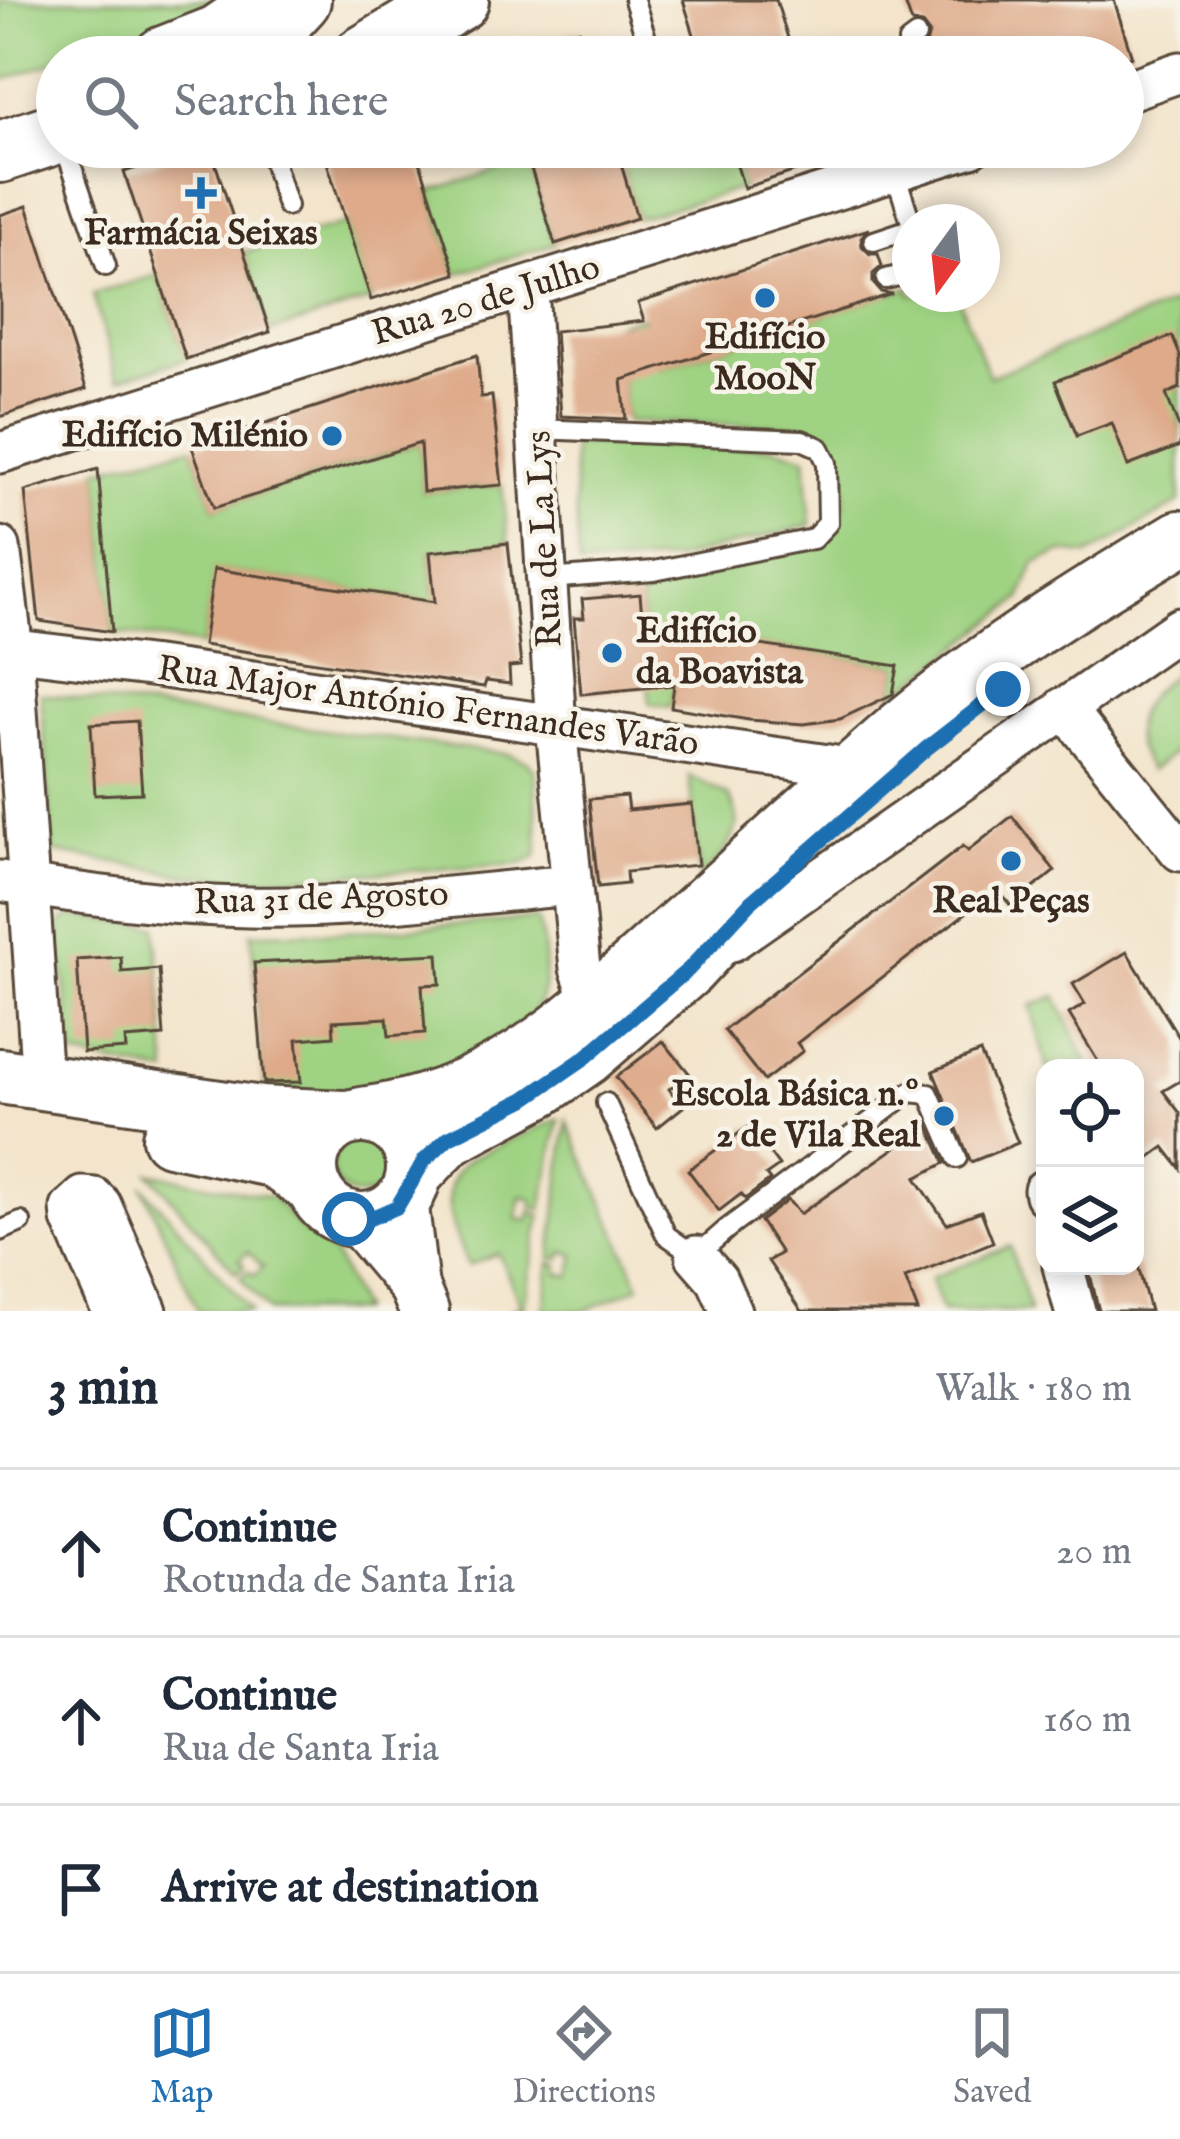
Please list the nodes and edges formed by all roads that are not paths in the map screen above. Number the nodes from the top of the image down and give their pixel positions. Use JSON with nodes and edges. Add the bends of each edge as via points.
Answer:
{"nodes":[{"id":1,"x":271,"y":0,"type":"edge"},
{"id":2,"x":300,"y":0,"type":"edge"},
{"id":3,"x":634,"y":0,"type":"edge"},
{"id":4,"x":430,"y":18,"type":"edge"},
{"id":5,"x":206,"y":36,"type":"edge"},
{"id":6,"x":279,"y":36,"type":"edge"},
{"id":7,"x":365,"y":36,"type":"edge"},
{"id":8,"x":399,"y":36,"type":"edge"},
{"id":9,"x":645,"y":36,"type":"edge"},
{"id":10,"x":1180,"y":72,"type":"edge"},
{"id":11,"x":1144,"y":85,"type":"edge"},
{"id":12,"x":36,"y":100,"type":"edge"},
{"id":13,"x":0,"y":113,"type":"edge"},
{"id":14,"x":36,"y":140,"type":"edge"},
{"id":15,"x":0,"y":152,"type":"edge"},
{"id":16,"x":72,"y":168,"type":"edge"},
{"id":17,"x":275,"y":168,"type":"edge"},
{"id":18,"x":907,"y":168,"type":"edge"},
{"id":19,"x":895,"y":173,"type":"junction"},
{"id":20,"x":905,"y":204,"type":"edge"},
{"id":21,"x":287,"y":206,"type":"dead end"},
{"id":22,"x":892,"y":233,"type":"edge"},
{"id":23,"x":874,"y":241,"type":"dead end"},
{"id":24,"x":106,"y":266,"type":"dead end"},
{"id":25,"x":892,"y":277,"type":"edge"},
{"id":26,"x":886,"y":279,"type":"dead end"},
{"id":27,"x":528,"y":288,"type":"junction"},
{"id":28,"x":538,"y":429,"type":"junction"},
{"id":29,"x":0,"y":453,"type":"edge"},
{"id":30,"x":1180,"y":538,"type":"edge"},
{"id":31,"x":0,"y":547,"type":"edge"},
{"id":32,"x":1180,"y":573,"type":"edge"},
{"id":33,"x":547,"y":580,"type":"junction"},
{"id":34,"x":1180,"y":628,"type":"edge"},
{"id":35,"x":6,"y":649,"type":"edge"},
{"id":36,"x":1064,"y":707,"type":"junction"},
{"id":37,"x":556,"y":726,"type":"junction"},
{"id":38,"x":856,"y":769,"type":"junction"},
{"id":39,"x":1180,"y":851,"type":"edge"},
{"id":40,"x":14,"y":883,"type":"edge"},
{"id":41,"x":571,"y":885,"type":"junction"},
{"id":42,"x":674,"y":982,"type":"junction"},
{"id":43,"x":592,"y":1003,"type":"junction"},
{"id":44,"x":14,"y":1090,"type":"edge"},
{"id":45,"x":605,"y":1103,"type":"dead end"},
{"id":46,"x":352,"y":1117,"type":"junction"},
{"id":47,"x":957,"y":1158,"type":"dead end"},
{"id":48,"x":313,"y":1187,"type":"junction"},
{"id":49,"x":391,"y":1198,"type":"junction"},
{"id":50,"x":21,"y":1222,"type":"dead end"},
{"id":51,"x":0,"y":1231,"type":"edge"},
{"id":52,"x":696,"y":1256,"type":"junction"},
{"id":53,"x":1065,"y":1275,"type":"edge"},
{"id":54,"x":419,"y":1299,"type":"edge"},
{"id":55,"x":721,"y":1308,"type":"edge"},
{"id":56,"x":112,"y":1311,"type":"edge"},
{"id":57,"x":147,"y":1311,"type":"edge"},
{"id":58,"x":1075,"y":1311,"type":"edge"}],
"edges":[{"from":1,"to":5,"type":"main road"},
{"from":2,"to":6,"type":"main road","via":[[277,25]]},
{"from":3,"to":9,"type":"lane"},
{"from":4,"to":7,"type":"main road","via":[[381,22]]},
{"from":4,"to":8,"type":"main road"},
{"from":10,"to":11,"type":"street"},
{"from":12,"to":13,"type":"main road"},
{"from":14,"to":15,"type":"main road"},
{"from":16,"to":24,"type":"lane"},
{"from":17,"to":21,"type":"lane"},
{"from":18,"to":19,"type":"street","name":"Rua 20 de Julho"},
{"from":19,"to":20,"type":"lane"},
{"from":19,"to":27,"type":"street","name":"Rua 20 de Julho"},
{"from":22,"to":23,"type":"lane"},
{"from":25,"to":26,"type":"lane"},
{"from":27,"to":28,"type":"street","name":"Rua de La Lys"},
{"from":27,"to":29,"type":"street","name":"Rua 20 de Julho"},
{"from":28,"to":33,"type":"street","name":"Rua de La Lys"},
{"from":28,"to":33,"type":"lane","via":[[802,440],[820,448],[827,463],[828,523],[813,539],[654,572]]},
{"from":30,"to":38,"type":"main road","via":[[1047,621]]},
{"from":31,"to":35,"type":"street"},
{"from":32,"to":42,"type":"main road","via":[[939,738],[740,912]]},
{"from":33,"to":37,"type":"street","name":"Rua de La Lys"},
{"from":34,"to":36,"type":"street"},
{"from":35,"to":37,"type":"street","name":"Rua Major António Fernandes Varão"},
{"from":35,"to":40,"type":"street"},
{"from":36,"to":39,"type":"street"},
{"from":36,"to":42,"type":"street"},
{"from":37,"to":38,"type":"street","name":"Rua Major António Fernandes Varão"},
{"from":37,"to":41,"type":"street","name":"Rua de La Lys"},
{"from":38,"to":43,"type":"main road"},
{"from":40,"to":41,"type":"street","name":"Rua 31 de Agosto","via":[[267,907]]},
{"from":40,"to":44,"type":"street"},
{"from":41,"to":43,"type":"street","name":"Rua de La Lys"},
{"from":42,"to":49,"type":"main road","via":[[558,1079],[448,1138]]},
{"from":43,"to":46,"type":"main road","via":[[491,1077]]},
{"from":44,"to":46,"type":"main road"},
{"from":44,"to":48,"type":"main road","via":[[272,1159]]},
{"from":45,"to":52,"type":"lane","via":[[666,1235]]},
{"from":46,"to":48,"type":"main road","via":[[329,1126],[310,1154]]},
{"from":46,"to":49,"type":"main road","via":[[379,1118],[406,1140],[413,1157]]},
{"from":47,"to":52,"type":"lane","via":[[929,1094],[910,1092]]},
{"from":48,"to":49,"type":"main road","via":[[334,1212]]},
{"from":49,"to":54,"type":"street"},
{"from":50,"to":51,"type":"lane"},
{"from":52,"to":55,"type":"street","via":[[717,1280]]},
{"from":53,"to":58,"type":"street"},
{"from":56,"to":57,"type":"street","via":[[72,1219],[82,1197],[101,1205]]}]}
